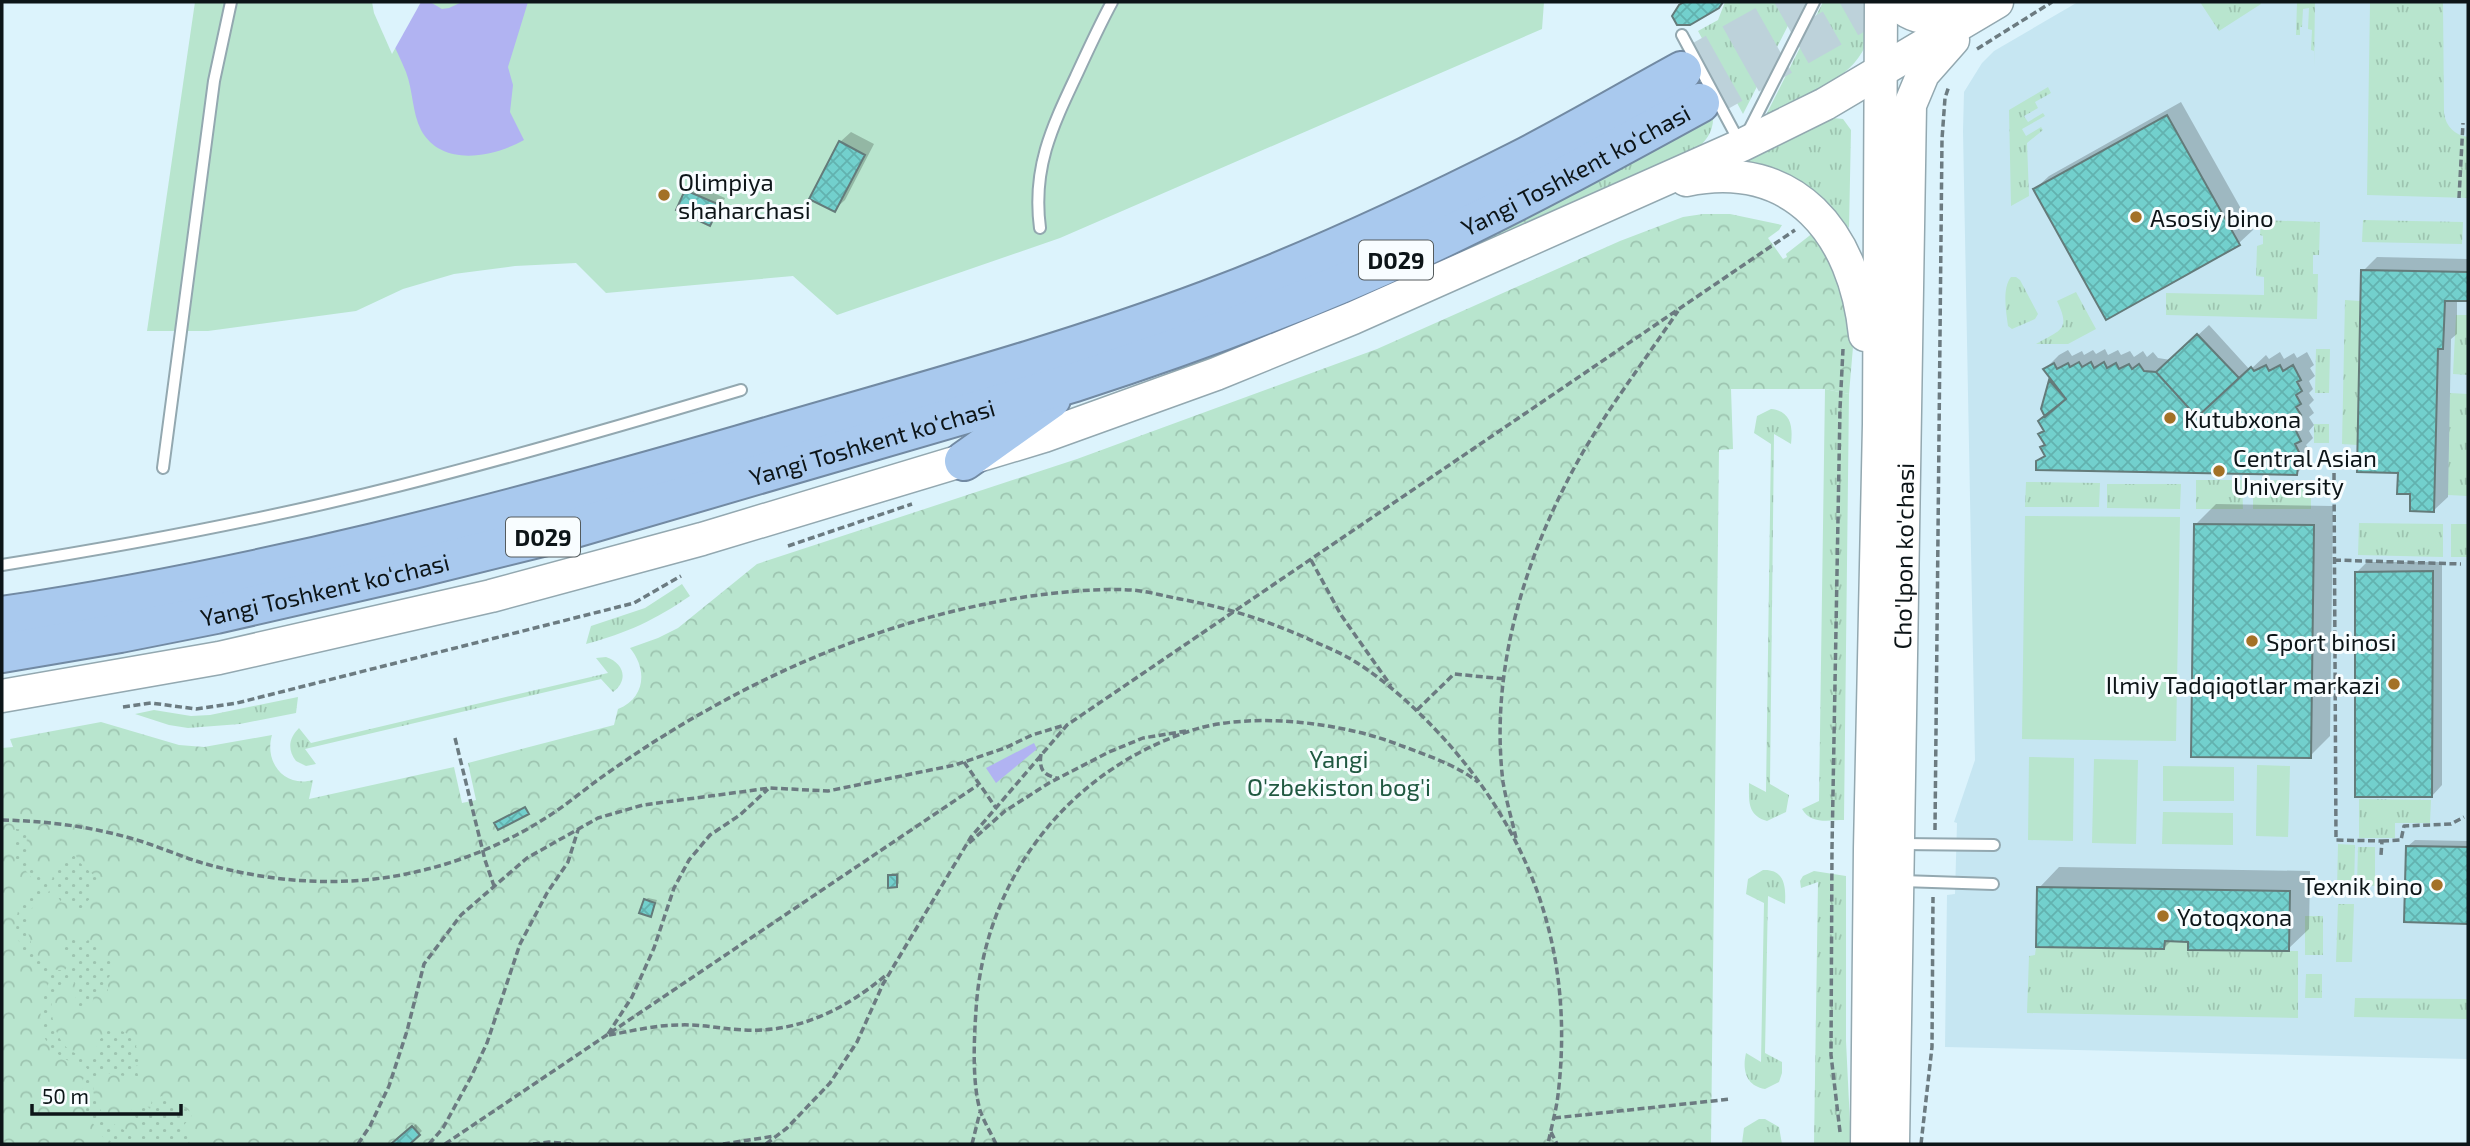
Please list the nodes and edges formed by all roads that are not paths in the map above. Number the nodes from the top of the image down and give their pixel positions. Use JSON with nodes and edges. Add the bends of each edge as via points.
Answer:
{"nodes":[{"id":1,"x":231,"y":2,"type":"edge"},
{"id":2,"x":1112,"y":2,"type":"edge"},
{"id":3,"x":1814,"y":2,"type":"edge"},
{"id":4,"x":1881,"y":2,"type":"edge"},
{"id":5,"x":1895,"y":2,"type":"edge"},
{"id":6,"x":1997,"y":2,"type":"edge"},
{"id":7,"x":1688,"y":70,"type":"junction"},
{"id":8,"x":1880,"y":73,"type":"junction"},
{"id":9,"x":1742,"y":145,"type":"junction"},
{"id":10,"x":1621,"y":200,"type":"junction"},
{"id":11,"x":1040,"y":228,"type":"dead end"},
{"id":12,"x":1076,"y":382,"type":"junction"},
{"id":13,"x":741,"y":390,"type":"dead end"},
{"id":14,"x":964,"y":461,"type":"junction"},
{"id":15,"x":163,"y":468,"type":"dead end"},
{"id":16,"x":1877,"y":527,"type":"junction"},
{"id":17,"x":2,"y":565,"type":"edge"},
{"id":18,"x":2,"y":616,"type":"edge"},
{"id":19,"x":2,"y":653,"type":"edge"},
{"id":20,"x":2,"y":696,"type":"edge"},
{"id":21,"x":1994,"y":845,"type":"dead end"},
{"id":22,"x":1885,"y":857,"type":"junction"},
{"id":23,"x":1993,"y":884,"type":"dead end"},
{"id":24,"x":1867,"y":1144,"type":"edge"},
{"id":25,"x":1893,"y":1144,"type":"edge"}],
"edges":[{"from":1,"to":15,"type":"lane","via":[[214,81]]},
{"from":2,"to":11,"type":"lane","via":[[1044,151],[1038,187]]},
{"from":3,"to":9,"type":"lane"},
{"from":4,"to":8,"type":"main road","name":"Cho'lpon ko'chasi"},
{"from":5,"to":6,"type":"main road","via":[[1909,13],[1934,19]]},
{"from":6,"to":8,"type":"main road"},
{"from":6,"to":22,"type":"main road","name":"Cho'lpon ko'chasi","via":[[1934,60],[1910,105]]},
{"from":7,"to":9,"type":"lane"},
{"from":7,"to":12,"type":"highway","name":"Yangi Toshkent ko‘chasi","number":"D029","via":[[1479,221],[1222,333]]},
{"from":7,"to":18,"type":"highway","name":"Yangi Toshkent ko‘chasi","number":"D029","via":[[1521,159],[1334,248],[1205,301],[1060,351],[546,500],[311,557]]},
{"from":8,"to":9,"type":"main road"},
{"from":8,"to":16,"type":"main road","name":"Cho'lpon ko'chasi"},
{"from":9,"to":10,"type":"main road"},
{"from":10,"to":14,"type":"main road","via":[[1266,354]]},
{"from":10,"to":16,"type":"main road","via":[[1688,180],[1740,176],[1784,190],[1808,206],[1825,226],[1860,300]]},
{"from":12,"to":14,"type":"highway"},
{"from":12,"to":19,"type":"highway","name":"Yangi Toshkent ko‘chasi","number":"D029","via":[[528,540],[216,614]]},
{"from":13,"to":17,"type":"lane","via":[[385,489],[222,526]]},
{"from":14,"to":20,"type":"main road","via":[[666,549],[421,614],[219,659]]},
{"from":16,"to":22,"type":"main road","name":"Cho'lpon ko'chasi"},
{"from":21,"to":22,"type":"lane","via":[[1934,845]]},
{"from":22,"to":23,"type":"lane","via":[[1933,881]]},
{"from":22,"to":24,"type":"main road","name":"Cho'lpon ko'chasi"},
{"from":22,"to":25,"type":"main road","name":"Cho'lpon ko'chasi"}]}
